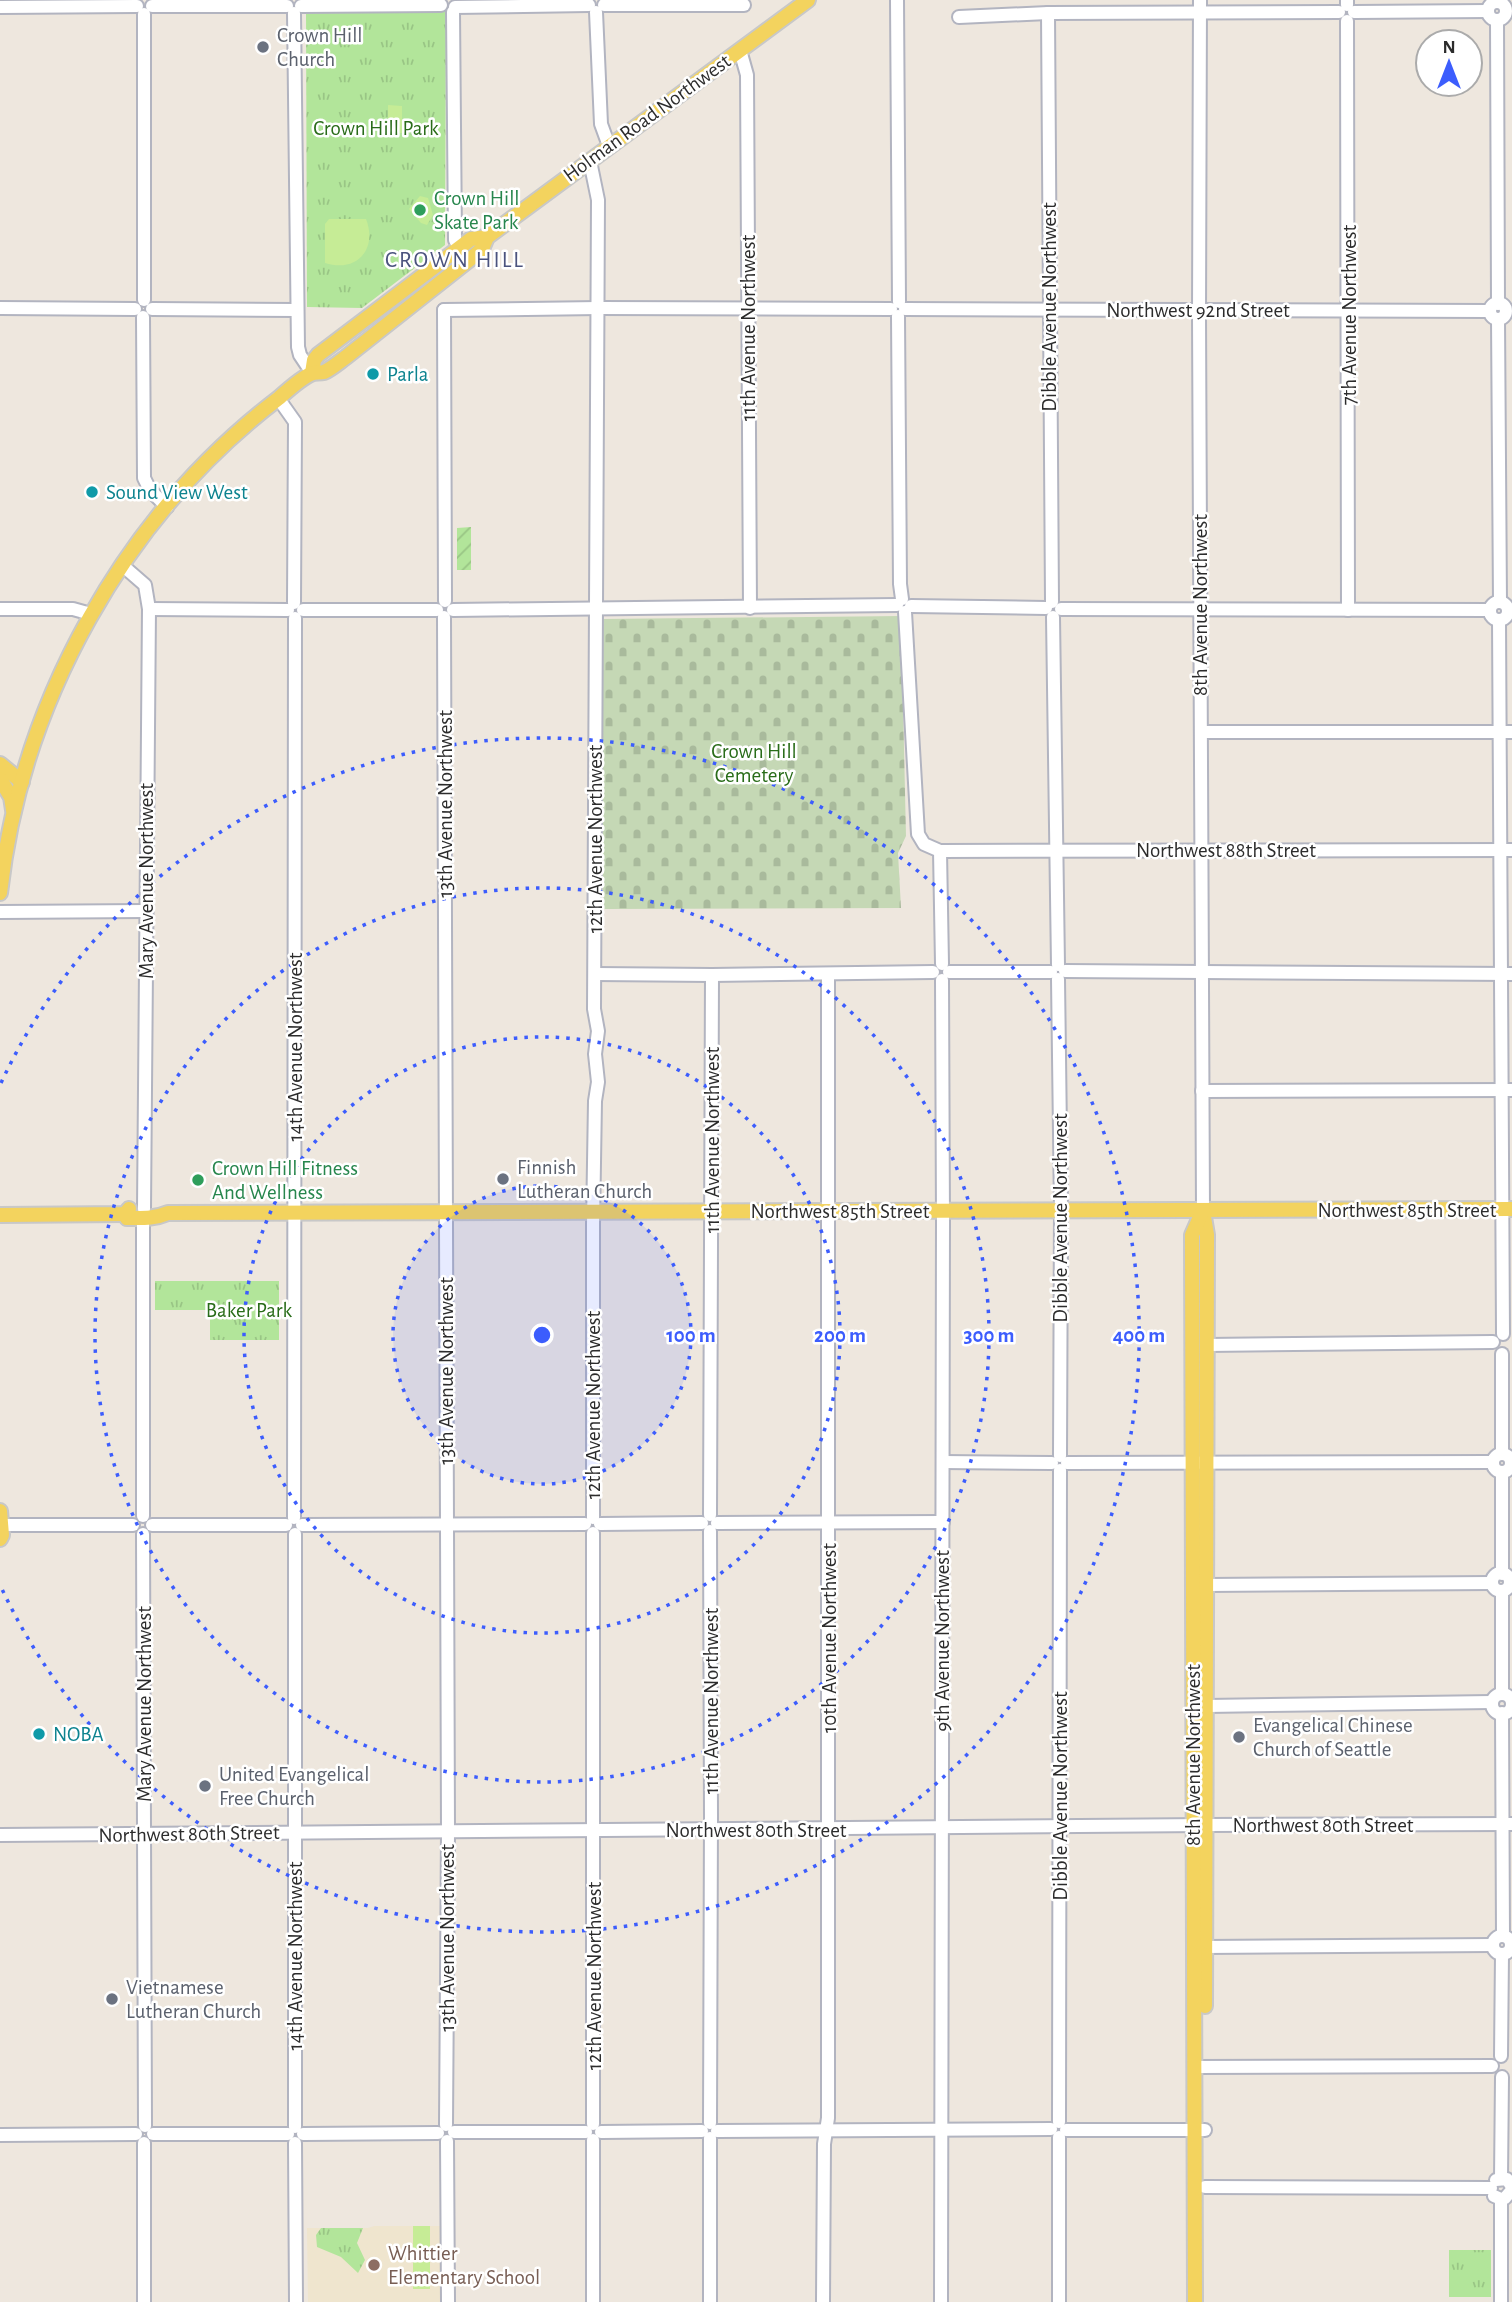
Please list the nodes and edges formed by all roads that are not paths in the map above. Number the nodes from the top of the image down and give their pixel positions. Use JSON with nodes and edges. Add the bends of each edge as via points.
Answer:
{"nodes":[{"id":1,"x":808,"y":0,"type":"edge"},
{"id":2,"x":897,"y":0,"type":"edge"},
{"id":3,"x":596,"y":4,"type":"edge"},
{"id":4,"x":145,"y":5,"type":"edge"},
{"id":5,"x":294,"y":5,"type":"edge"},
{"id":6,"x":449,"y":5,"type":"edge"},
{"id":7,"x":744,"y":5,"type":"dead end"},
{"id":8,"x":1200,"y":5,"type":"edge"},
{"id":9,"x":0,"y":7,"type":"edge"},
{"id":10,"x":1347,"y":10,"type":"edge"},
{"id":11,"x":1499,"y":10,"type":"edge"},
{"id":12,"x":1048,"y":13,"type":"junction"},
{"id":13,"x":959,"y":17,"type":"dead end"},
{"id":14,"x":740,"y":50,"type":"junction"},
{"id":15,"x":609,"y":146,"type":"junction"},
{"id":16,"x":590,"y":161,"type":"junction"},
{"id":17,"x":487,"y":237,"type":"junction"},
{"id":18,"x":459,"y":247,"type":"junction"},
{"id":19,"x":431,"y":290,"type":"junction"},
{"id":20,"x":0,"y":308,"type":"edge"},
{"id":21,"x":598,"y":308,"type":"junction"},
{"id":22,"x":144,"y":309,"type":"junction"},
{"id":23,"x":748,"y":309,"type":"junction"},
{"id":24,"x":898,"y":309,"type":"junction"},
{"id":25,"x":1049,"y":309,"type":"junction"},
{"id":26,"x":297,"y":310,"type":"junction"},
{"id":27,"x":444,"y":310,"type":"junction"},
{"id":28,"x":1199,"y":310,"type":"junction"},
{"id":29,"x":1350,"y":310,"type":"junction"},
{"id":30,"x":1501,"y":311,"type":"edge"},
{"id":31,"x":312,"y":373,"type":"junction"},
{"id":32,"x":278,"y":398,"type":"junction"},
{"id":33,"x":167,"y":507,"type":"junction"},
{"id":34,"x":122,"y":565,"type":"junction"},
{"id":35,"x":904,"y":606,"type":"junction"},
{"id":36,"x":750,"y":608,"type":"junction"},
{"id":37,"x":0,"y":609,"type":"edge"},
{"id":38,"x":149,"y":609,"type":"junction"},
{"id":39,"x":1053,"y":609,"type":"junction"},
{"id":40,"x":1200,"y":609,"type":"junction"},
{"id":41,"x":295,"y":610,"type":"junction"},
{"id":42,"x":445,"y":610,"type":"junction"},
{"id":43,"x":595,"y":610,"type":"junction"},
{"id":44,"x":1348,"y":610,"type":"junction"},
{"id":45,"x":1502,"y":611,"type":"edge"},
{"id":46,"x":91,"y":614,"type":"junction"},
{"id":47,"x":1201,"y":732,"type":"junction"},
{"id":48,"x":1506,"y":732,"type":"edge"},
{"id":49,"x":0,"y":764,"type":"edge"},
{"id":50,"x":0,"y":779,"type":"edge"},
{"id":51,"x":22,"y":782,"type":"junction"},
{"id":52,"x":13,"y":814,"type":"junction"},
{"id":53,"x":1056,"y":849,"type":"junction"},
{"id":54,"x":940,"y":850,"type":"junction"},
{"id":55,"x":1201,"y":850,"type":"junction"},
{"id":56,"x":1506,"y":850,"type":"edge"},
{"id":57,"x":0,"y":893,"type":"edge"},
{"id":58,"x":145,"y":911,"type":"junction"},
{"id":59,"x":0,"y":912,"type":"edge"},
{"id":60,"x":942,"y":972,"type":"junction"},
{"id":61,"x":1058,"y":972,"type":"junction"},
{"id":62,"x":1202,"y":972,"type":"junction"},
{"id":63,"x":595,"y":974,"type":"junction"},
{"id":64,"x":828,"y":974,"type":"junction"},
{"id":65,"x":1507,"y":974,"type":"edge"},
{"id":66,"x":712,"y":975,"type":"junction"},
{"id":67,"x":1202,"y":1090,"type":"junction"},
{"id":68,"x":1507,"y":1090,"type":"edge"},
{"id":69,"x":1508,"y":1209,"type":"edge"},
{"id":70,"x":1061,"y":1210,"type":"junction"},
{"id":71,"x":1203,"y":1210,"type":"junction"},
{"id":72,"x":829,"y":1211,"type":"junction"},
{"id":73,"x":943,"y":1211,"type":"junction"},
{"id":74,"x":446,"y":1212,"type":"junction"},
{"id":75,"x":594,"y":1212,"type":"junction"},
{"id":76,"x":712,"y":1212,"type":"junction"},
{"id":77,"x":295,"y":1213,"type":"junction"},
{"id":78,"x":144,"y":1214,"type":"junction"},
{"id":79,"x":0,"y":1215,"type":"edge"},
{"id":80,"x":1503,"y":1338,"type":"edge"},
{"id":81,"x":1207,"y":1345,"type":"junction"},
{"id":82,"x":1507,"y":1352,"type":"edge"},
{"id":83,"x":943,"y":1462,"type":"junction"},
{"id":84,"x":1060,"y":1463,"type":"junction"},
{"id":85,"x":1200,"y":1463,"type":"junction"},
{"id":86,"x":1504,"y":1463,"type":"edge"},
{"id":87,"x":943,"y":1522,"type":"junction"},
{"id":88,"x":710,"y":1523,"type":"junction"},
{"id":89,"x":829,"y":1523,"type":"junction"},
{"id":90,"x":1,"y":1525,"type":"edge"},
{"id":91,"x":143,"y":1525,"type":"junction"},
{"id":92,"x":294,"y":1525,"type":"junction"},
{"id":93,"x":446,"y":1525,"type":"junction"},
{"id":94,"x":593,"y":1525,"type":"junction"},
{"id":95,"x":1504,"y":1583,"type":"edge"},
{"id":96,"x":1207,"y":1585,"type":"junction"},
{"id":97,"x":1504,"y":1700,"type":"edge"},
{"id":98,"x":1207,"y":1706,"type":"junction"},
{"id":99,"x":1507,"y":1824,"type":"edge"},
{"id":100,"x":1200,"y":1825,"type":"junction"},
{"id":101,"x":1060,"y":1827,"type":"junction"},
{"id":102,"x":942,"y":1828,"type":"junction"},
{"id":103,"x":828,"y":1829,"type":"junction"},
{"id":104,"x":711,"y":1830,"type":"junction"},
{"id":105,"x":594,"y":1831,"type":"junction"},
{"id":106,"x":448,"y":1832,"type":"junction"},
{"id":107,"x":296,"y":1833,"type":"junction"},
{"id":108,"x":145,"y":1834,"type":"junction"},
{"id":109,"x":0,"y":1835,"type":"edge"},
{"id":110,"x":1504,"y":1945,"type":"edge"},
{"id":111,"x":1205,"y":1947,"type":"junction"},
{"id":112,"x":1502,"y":2062,"type":"edge"},
{"id":113,"x":1200,"y":2067,"type":"junction"},
{"id":114,"x":1507,"y":2073,"type":"edge"},
{"id":115,"x":826,"y":2129,"type":"junction"},
{"id":116,"x":1059,"y":2129,"type":"junction"},
{"id":117,"x":941,"y":2130,"type":"junction"},
{"id":118,"x":1200,"y":2130,"type":"junction"},
{"id":119,"x":710,"y":2131,"type":"junction"},
{"id":120,"x":593,"y":2132,"type":"junction"},
{"id":121,"x":446,"y":2133,"type":"junction"},
{"id":122,"x":0,"y":2134,"type":"edge"},
{"id":123,"x":144,"y":2134,"type":"junction"},
{"id":124,"x":295,"y":2134,"type":"junction"},
{"id":125,"x":1501,"y":2178,"type":"junction"},
{"id":126,"x":1205,"y":2187,"type":"junction"},
{"id":127,"x":1491,"y":2188,"type":"junction"},
{"id":128,"x":1512,"y":2188,"type":"edge"},
{"id":129,"x":1501,"y":2199,"type":"junction"},
{"id":130,"x":144,"y":2302,"type":"edge"},
{"id":131,"x":296,"y":2302,"type":"edge"},
{"id":132,"x":448,"y":2302,"type":"edge"},
{"id":133,"x":593,"y":2302,"type":"edge"},
{"id":134,"x":710,"y":2302,"type":"edge"},
{"id":135,"x":823,"y":2302,"type":"edge"},
{"id":136,"x":941,"y":2302,"type":"edge"},
{"id":137,"x":1059,"y":2302,"type":"edge"},
{"id":138,"x":1195,"y":2302,"type":"edge"},
{"id":139,"x":1205,"y":2302,"type":"edge"},
{"id":140,"x":1500,"y":2302,"type":"edge"}],
"edges":[{"from":1,"to":14,"type":"main road","name":"Holman Road Northwest"},
{"from":2,"to":24,"type":"street"},
{"from":3,"to":6,"type":"street"},
{"from":3,"to":7,"type":"street"},
{"from":3,"to":15,"type":"street","via":[[601,124]]},
{"from":4,"to":5,"type":"street"},
{"from":4,"to":9,"type":"street"},
{"from":4,"to":22,"type":"street"},
{"from":5,"to":6,"type":"street"},
{"from":5,"to":26,"type":"street"},
{"from":6,"to":18,"type":"street","via":[[455,240]]},
{"from":8,"to":10,"type":"street"},
{"from":8,"to":12,"type":"street"},
{"from":8,"to":28,"type":"street","name":"8th Avenue Northwest"},
{"from":10,"to":11,"type":"street"},
{"from":10,"to":29,"type":"street","name":"7th Avenue Northwest"},
{"from":11,"to":30,"type":"street"},
{"from":12,"to":13,"type":"street"},
{"from":12,"to":25,"type":"street","name":"Dibble Avenue Northwest"},
{"from":14,"to":15,"type":"main road","name":"Holman Road Northwest"},
{"from":14,"to":23,"type":"street","name":"11th Avenue Northwest","via":[[747,75]]},
{"from":15,"to":16,"type":"main road","name":"Holman Road Northwest"},
{"from":16,"to":17,"type":"main road","name":"Holman Road Northwest"},
{"from":16,"to":21,"type":"street","name":"12th Avenue Northwest","via":[[598,200]]},
{"from":17,"to":18,"type":"main road","name":"Holman Road Northwest"},
{"from":17,"to":19,"type":"main road","name":"Holman Road Northwest","via":[[479,252]]},
{"from":18,"to":31,"type":"main road","name":"Holman Road Northwest","via":[[318,355]]},
{"from":19,"to":27,"type":"street"},
{"from":19,"to":31,"type":"main road","name":"Holman Road Northwest","via":[[324,372]]},
{"from":20,"to":22,"type":"street"},
{"from":21,"to":23,"type":"street","name":"Northwest 92nd Street"},
{"from":21,"to":27,"type":"street","name":"Northwest 92nd Street"},
{"from":21,"to":43,"type":"street","name":"12th Avenue Northwest"},
{"from":22,"to":26,"type":"street"},
{"from":22,"to":33,"type":"street","via":[[144,478]]},
{"from":23,"to":24,"type":"street","name":"Northwest 92nd Street"},
{"from":23,"to":36,"type":"street","name":"11th Avenue Northwest"},
{"from":24,"to":25,"type":"street","name":"Northwest 92nd Street"},
{"from":24,"to":35,"type":"street","via":[[900,584]]},
{"from":25,"to":28,"type":"street","name":"Northwest 92nd Street"},
{"from":25,"to":39,"type":"street","name":"Dibble Avenue Northwest"},
{"from":26,"to":31,"type":"street","via":[[298,352]]},
{"from":27,"to":42,"type":"street","name":"13th Avenue Northwest"},
{"from":28,"to":29,"type":"street","name":"Northwest 92nd Street"},
{"from":28,"to":40,"type":"street","name":"8th Avenue Northwest"},
{"from":29,"to":30,"type":"street","name":"Northwest 92nd Street"},
{"from":29,"to":44,"type":"street","name":"7th Avenue Northwest"},
{"from":30,"to":45,"type":"street"},
{"from":31,"to":32,"type":"main road","name":"Holman Road Northwest"},
{"from":32,"to":33,"type":"main road","name":"Holman Road Northwest","via":[[225,444]]},
{"from":32,"to":41,"type":"street","name":"14th Avenue Northwest","via":[[295,422]]},
{"from":33,"to":34,"type":"main road","name":"Holman Road Northwest"},
{"from":34,"to":38,"type":"street","name":"Mary Avenue Northwest","via":[[145,585]]},
{"from":34,"to":46,"type":"main road","name":"Holman Road Northwest"},
{"from":35,"to":36,"type":"street"},
{"from":35,"to":39,"type":"street"},
{"from":35,"to":54,"type":"street","via":[[918,834],[925,844]]},
{"from":36,"to":43,"type":"street"},
{"from":37,"to":46,"type":"street","via":[[73,609]]},
{"from":38,"to":41,"type":"street"},
{"from":38,"to":58,"type":"street","name":"Mary Avenue Northwest"},
{"from":39,"to":40,"type":"street"},
{"from":39,"to":53,"type":"street","name":"Dibble Avenue Northwest"},
{"from":40,"to":44,"type":"street"},
{"from":40,"to":47,"type":"street","name":"8th Avenue Northwest"},
{"from":41,"to":42,"type":"street"},
{"from":41,"to":77,"type":"street","name":"14th Avenue Northwest"},
{"from":42,"to":43,"type":"street"},
{"from":42,"to":74,"type":"street","name":"13th Avenue Northwest"},
{"from":43,"to":63,"type":"street","name":"12th Avenue Northwest"},
{"from":44,"to":45,"type":"street"},
{"from":45,"to":48,"type":"street"},
{"from":46,"to":51,"type":"main road","name":"Holman Road Northwest","via":[[44,714]]},
{"from":47,"to":48,"type":"street"},
{"from":47,"to":55,"type":"street","name":"8th Avenue Northwest"},
{"from":48,"to":56,"type":"street"},
{"from":49,"to":51,"type":"main road"},
{"from":50,"to":52,"type":"main road","via":[[11,797]]},
{"from":51,"to":52,"type":"main road","name":"Holman Road Northwest"},
{"from":52,"to":57,"type":"main road","name":"Holman Road Northwest"},
{"from":53,"to":54,"type":"street","name":"Northwest 88th Street"},
{"from":53,"to":55,"type":"street","name":"Northwest 88th Street"},
{"from":53,"to":61,"type":"street","name":"Dibble Avenue Northwest"},
{"from":54,"to":60,"type":"street","name":"9th Avenue Northwest"},
{"from":55,"to":56,"type":"street","name":"Northwest 88th Street"},
{"from":55,"to":62,"type":"street","name":"8th Avenue Northwest"},
{"from":56,"to":65,"type":"street"},
{"from":58,"to":59,"type":"street"},
{"from":58,"to":78,"type":"street","name":"Mary Avenue Northwest"},
{"from":60,"to":61,"type":"street"},
{"from":60,"to":64,"type":"street"},
{"from":60,"to":73,"type":"street","name":"9th Avenue Northwest"},
{"from":61,"to":62,"type":"street"},
{"from":61,"to":70,"type":"street","name":"Dibble Avenue Northwest"},
{"from":62,"to":65,"type":"street"},
{"from":62,"to":67,"type":"street","name":"8th Avenue Northwest"},
{"from":63,"to":66,"type":"street"},
{"from":63,"to":75,"type":"street","name":"12th Avenue Northwest"},
{"from":64,"to":66,"type":"street"},
{"from":64,"to":72,"type":"street","name":"10th Avenue Northwest"},
{"from":65,"to":68,"type":"street"},
{"from":66,"to":76,"type":"street","name":"11th Avenue Northwest"},
{"from":67,"to":68,"type":"street"},
{"from":67,"to":71,"type":"street","name":"8th Avenue Northwest"},
{"from":68,"to":69,"type":"street"},
{"from":69,"to":71,"type":"main road","name":"Northwest 85th Street"},
{"from":69,"to":80,"type":"street"},
{"from":70,"to":71,"type":"main road","name":"Northwest 85th Street"},
{"from":70,"to":73,"type":"main road","name":"Northwest 85th Street"},
{"from":70,"to":84,"type":"street","name":"Dibble Avenue Northwest"},
{"from":71,"to":81,"type":"main road","name":"8th Avenue Northwest"},
{"from":71,"to":85,"type":"main road","name":"8th Avenue Northwest","via":[[1192,1235]]},
{"from":72,"to":73,"type":"main road","name":"Northwest 85th Street"},
{"from":72,"to":76,"type":"main road","name":"Northwest 85th Street"},
{"from":72,"to":89,"type":"street","name":"10th Avenue Northwest"},
{"from":73,"to":83,"type":"street","name":"9th Avenue Northwest"},
{"from":74,"to":75,"type":"main road","name":"Northwest 85th Street"},
{"from":74,"to":77,"type":"main road","name":"Northwest 85th Street"},
{"from":74,"to":93,"type":"street","name":"13th Avenue Northwest"},
{"from":75,"to":76,"type":"main road","name":"Northwest 85th Street"},
{"from":75,"to":94,"type":"street","name":"12th Avenue Northwest"},
{"from":76,"to":88,"type":"street","name":"11th Avenue Northwest"},
{"from":77,"to":78,"type":"main road","name":"Northwest 85th Street","via":[[167,1213],[157,1209]]},
{"from":77,"to":92,"type":"street","name":"14th Avenue Northwest"},
{"from":78,"to":79,"type":"main road","name":"Northwest 85th Street"},
{"from":78,"to":91,"type":"street","name":"Mary Avenue Northwest"},
{"from":80,"to":81,"type":"street"},
{"from":80,"to":82,"type":"street","via":[[1494,1349]]},
{"from":81,"to":85,"type":"main road","name":"8th Avenue Northwest"},
{"from":82,"to":86,"type":"street"},
{"from":83,"to":84,"type":"street"},
{"from":83,"to":87,"type":"street","name":"9th Avenue Northwest"},
{"from":84,"to":85,"type":"street"},
{"from":84,"to":101,"type":"street","name":"Dibble Avenue Northwest"},
{"from":85,"to":86,"type":"street"},
{"from":85,"to":96,"type":"main road","name":"8th Avenue Northwest"},
{"from":85,"to":100,"type":"main road","name":"8th Avenue Northwest"},
{"from":86,"to":95,"type":"street"},
{"from":87,"to":89,"type":"street"},
{"from":87,"to":102,"type":"street","name":"9th Avenue Northwest"},
{"from":88,"to":89,"type":"street"},
{"from":88,"to":94,"type":"street"},
{"from":88,"to":104,"type":"street","name":"11th Avenue Northwest"},
{"from":89,"to":103,"type":"street","name":"10th Avenue Northwest"},
{"from":90,"to":91,"type":"street"},
{"from":91,"to":92,"type":"street"},
{"from":91,"to":108,"type":"street","name":"Mary Avenue Northwest"},
{"from":92,"to":93,"type":"street"},
{"from":92,"to":107,"type":"street","name":"14th Avenue Northwest"},
{"from":93,"to":94,"type":"street"},
{"from":93,"to":106,"type":"street","name":"13th Avenue Northwest"},
{"from":94,"to":105,"type":"street","name":"12th Avenue Northwest"},
{"from":95,"to":96,"type":"street"},
{"from":95,"to":97,"type":"street"},
{"from":96,"to":98,"type":"main road","name":"8th Avenue Northwest"},
{"from":97,"to":98,"type":"street"},
{"from":97,"to":99,"type":"street","via":[[1509,1710],[1502,1713]]},
{"from":98,"to":100,"type":"main road","name":"8th Avenue Northwest"},
{"from":99,"to":100,"type":"street","name":"Northwest 80th Street"},
{"from":99,"to":110,"type":"street"},
{"from":100,"to":101,"type":"street","name":"Northwest 80th Street"},
{"from":100,"to":111,"type":"main road","name":"8th Avenue Northwest"},
{"from":100,"to":113,"type":"main road","name":"8th Avenue Northwest"},
{"from":101,"to":102,"type":"street","name":"Northwest 80th Street"},
{"from":101,"to":116,"type":"street","name":"Dibble Avenue Northwest"},
{"from":102,"to":103,"type":"street","name":"Northwest 80th Street"},
{"from":102,"to":117,"type":"street","name":"9th Avenue Northwest"},
{"from":103,"to":104,"type":"street","name":"Northwest 80th Street"},
{"from":103,"to":115,"type":"street","name":"10th Avenue Northwest"},
{"from":104,"to":105,"type":"street","name":"Northwest 80th Street"},
{"from":104,"to":119,"type":"street","name":"11th Avenue Northwest"},
{"from":105,"to":106,"type":"street","name":"Northwest 80th Street"},
{"from":105,"to":120,"type":"street","name":"12th Avenue Northwest"},
{"from":106,"to":107,"type":"street","name":"Northwest 80th Street"},
{"from":106,"to":121,"type":"street","name":"13th Avenue Northwest"},
{"from":107,"to":108,"type":"street","name":"Northwest 80th Street"},
{"from":107,"to":124,"type":"street","name":"14th Avenue Northwest"},
{"from":108,"to":109,"type":"street","name":"Northwest 80th Street"},
{"from":108,"to":123,"type":"street","name":"Mary Avenue Northwest"},
{"from":110,"to":111,"type":"street"},
{"from":110,"to":112,"type":"street"},
{"from":111,"to":113,"type":"main road","name":"8th Avenue Northwest"},
{"from":112,"to":113,"type":"street"},
{"from":112,"to":114,"type":"street","via":[[1496,2075]]},
{"from":113,"to":118,"type":"main road","name":"8th Avenue Northwest"},
{"from":114,"to":125,"type":"street"},
{"from":115,"to":117,"type":"street"},
{"from":115,"to":119,"type":"street"},
{"from":115,"to":135,"type":"street","name":"10th Avenue Northwest"},
{"from":116,"to":117,"type":"street"},
{"from":116,"to":118,"type":"street"},
{"from":116,"to":137,"type":"street","name":"Dibble Avenue Northwest"},
{"from":117,"to":136,"type":"street","name":"9th Avenue Northwest"},
{"from":118,"to":126,"type":"main road","name":"8th Avenue Northwest"},
{"from":118,"to":138,"type":"main road","name":"8th Avenue Northwest"},
{"from":119,"to":120,"type":"street"},
{"from":119,"to":134,"type":"street","name":"11th Avenue Northwest"},
{"from":120,"to":121,"type":"street"},
{"from":120,"to":133,"type":"street","name":"12th Avenue Northwest"},
{"from":121,"to":124,"type":"street"},
{"from":121,"to":132,"type":"street","name":"13th Avenue Northwest"},
{"from":122,"to":123,"type":"street"},
{"from":123,"to":124,"type":"street"},
{"from":123,"to":130,"type":"street","name":"Mary Avenue Northwest"},
{"from":124,"to":131,"type":"street","name":"14th Avenue Northwest"},
{"from":125,"to":127,"type":"street"},
{"from":125,"to":128,"type":"street"},
{"from":126,"to":127,"type":"street"},
{"from":126,"to":139,"type":"main road","name":"8th Avenue Northwest"},
{"from":127,"to":129,"type":"street"},
{"from":128,"to":129,"type":"street","via":[[1509,2197]]},
{"from":129,"to":140,"type":"street"}]}
